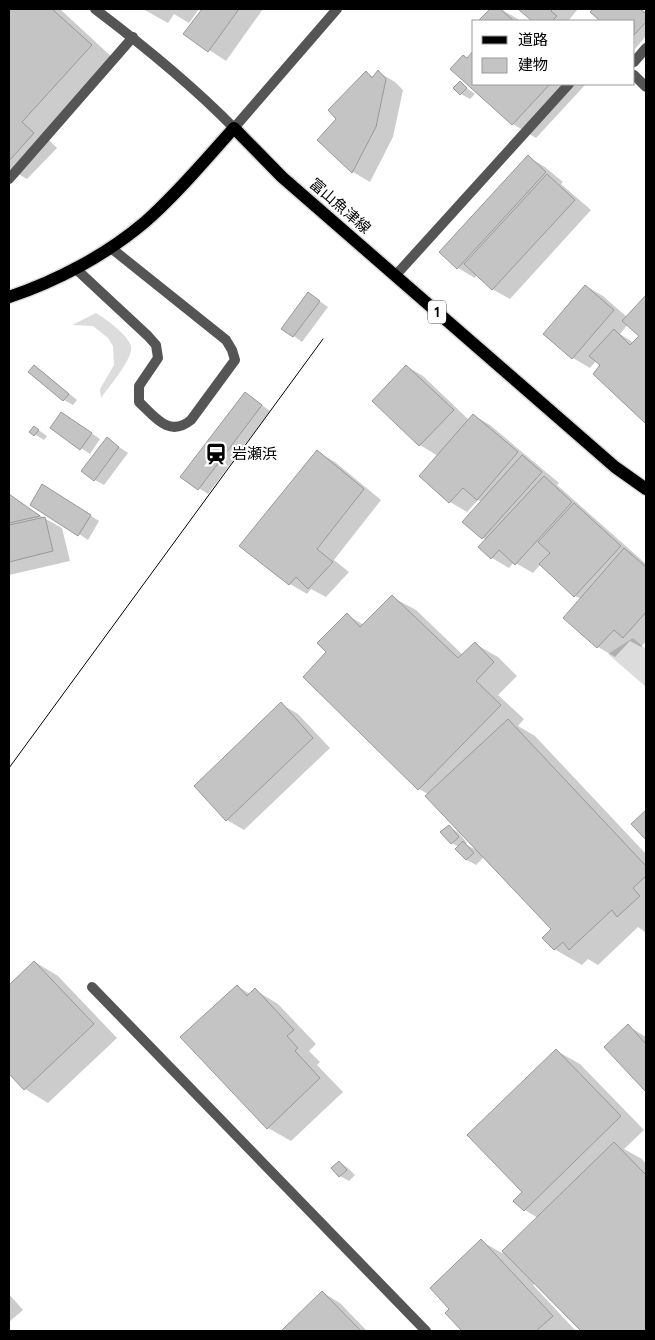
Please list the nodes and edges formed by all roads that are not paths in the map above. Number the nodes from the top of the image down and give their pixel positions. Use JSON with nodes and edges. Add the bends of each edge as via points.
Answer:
{"nodes":[{"id":1,"x":95,"y":9,"type":"edge"},
{"id":2,"x":337,"y":9,"type":"edge"},
{"id":3,"x":133,"y":37,"type":"junction"},
{"id":4,"x":646,"y":48,"type":"edge"},
{"id":5,"x":635,"y":61,"type":"edge"},
{"id":6,"x":635,"y":76,"type":"edge"},
{"id":7,"x":568,"y":85,"type":"edge"},
{"id":8,"x":646,"y":87,"type":"edge"},
{"id":9,"x":234,"y":128,"type":"junction"},
{"id":10,"x":9,"y":179,"type":"edge"},
{"id":11,"x":110,"y":248,"type":"junction"},
{"id":12,"x":75,"y":268,"type":"junction"},
{"id":13,"x":395,"y":276,"type":"junction"},
{"id":14,"x":9,"y":297,"type":"edge"},
{"id":15,"x":646,"y":489,"type":"edge"},
{"id":16,"x":92,"y":987,"type":"dead end"},
{"id":17,"x":426,"y":1331,"type":"edge"}],
"edges":[{"from":1,"to":3,"type":"street"},
{"from":2,"to":9,"type":"street"},
{"from":3,"to":9,"type":"street","via":[[200,94]]},
{"from":3,"to":10,"type":"street"},
{"from":4,"to":5,"type":"street"},
{"from":6,"to":8,"type":"street"},
{"from":7,"to":13,"type":"street"},
{"from":9,"to":11,"type":"main road","via":[[183,185],[144,222]]},
{"from":9,"to":13,"type":"main road","name":"富山魚津線","number":"1","via":[[282,177]]},
{"from":11,"to":12,"type":"main road"},
{"from":11,"to":12,"type":"street","via":[[226,340],[232,350],[235,360],[191,420],[182,427],[163,424],[139,402],[139,386],[158,358],[156,345]]},
{"from":12,"to":14,"type":"main road"},
{"from":13,"to":15,"type":"main road","name":"富山魚津線","number":"1","via":[[615,467]]},
{"from":16,"to":17,"type":"street"}]}
